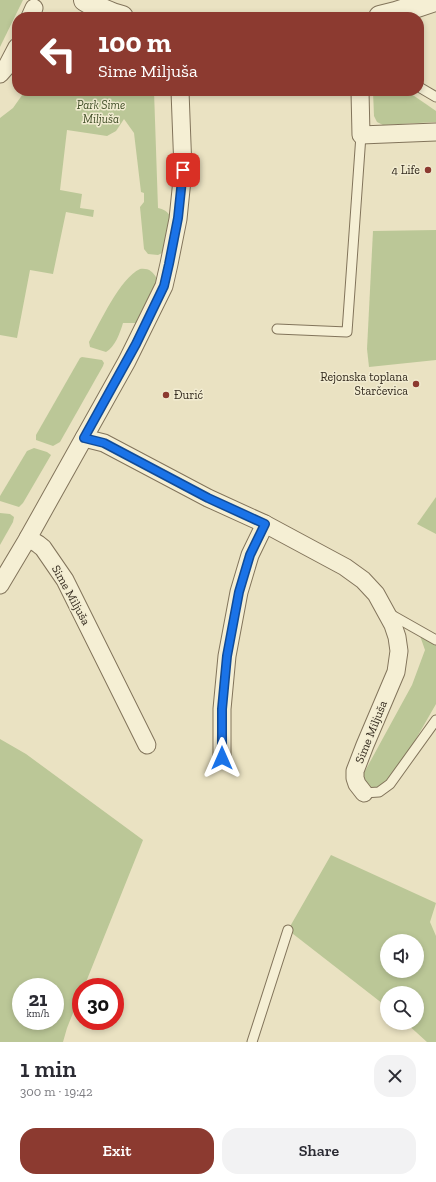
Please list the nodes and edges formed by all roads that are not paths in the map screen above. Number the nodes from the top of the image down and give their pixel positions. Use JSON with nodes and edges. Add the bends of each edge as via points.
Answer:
{"nodes":[{"id":1,"x":85,"y":0,"type":"edge"},
{"id":2,"x":435,"y":0,"type":"edge"},
{"id":3,"x":108,"y":12,"type":"edge"},
{"id":4,"x":399,"y":12,"type":"edge"},
{"id":5,"x":12,"y":56,"type":"edge"},
{"id":6,"x":0,"y":74,"type":"edge"},
{"id":7,"x":424,"y":90,"type":"edge"},
{"id":8,"x":180,"y":96,"type":"edge"},
{"id":9,"x":360,"y":96,"type":"edge"},
{"id":10,"x":436,"y":97,"type":"edge"},
{"id":11,"x":436,"y":132,"type":"edge"},
{"id":12,"x":361,"y":135,"type":"junction"},
{"id":13,"x":277,"y":330,"type":"dead end"},
{"id":14,"x":84,"y":438,"type":"junction"},
{"id":15,"x":265,"y":524,"type":"junction"},
{"id":16,"x":28,"y":538,"type":"junction"},
{"id":17,"x":0,"y":585,"type":"edge"},
{"id":18,"x":387,"y":612,"type":"junction"},
{"id":19,"x":436,"y":640,"type":"edge"},
{"id":20,"x":436,"y":720,"type":"edge"},
{"id":21,"x":146,"y":746,"type":"dead end"},
{"id":22,"x":222,"y":758,"type":"dead end"},
{"id":23,"x":364,"y":793,"type":"joint"},
{"id":24,"x":288,"y":930,"type":"dead end"},
{"id":25,"x":252,"y":1042,"type":"edge"}],
"edges":[{"from":1,"to":3,"type":"street"},
{"from":2,"to":4,"type":"street"},
{"from":5,"to":6,"type":"street"},
{"from":7,"to":10,"type":"lane"},
{"from":8,"to":14,"type":"street","via":[[183,170],[178,218],[164,286],[136,344]]},
{"from":9,"to":12,"type":"street"},
{"from":11,"to":12,"type":"street"},
{"from":12,"to":13,"type":"lane","via":[[347,332]]},
{"from":14,"to":15,"type":"street","name":"Sime Miljuša","via":[[104,443],[208,498]]},
{"from":14,"to":16,"type":"street"},
{"from":15,"to":18,"type":"street","name":"Sime Miljuša","via":[[345,567],[363,580]]},
{"from":15,"to":22,"type":"street","via":[[250,555],[239,592],[227,656],[222,709]]},
{"from":16,"to":17,"type":"street"},
{"from":16,"to":21,"type":"street","name":"Sime Miljuša","via":[[43,548],[65,580]]},
{"from":18,"to":19,"type":"lane","name":"Sime Miljuša"},
{"from":18,"to":23,"type":"street","name":"Sime Miljuša","via":[[399,651],[396,672],[355,771],[357,784]]},
{"from":20,"to":23,"type":"lane","name":"Sime Miljuša","via":[[390,784],[378,792]]},
{"from":24,"to":25,"type":"lane"}]}
